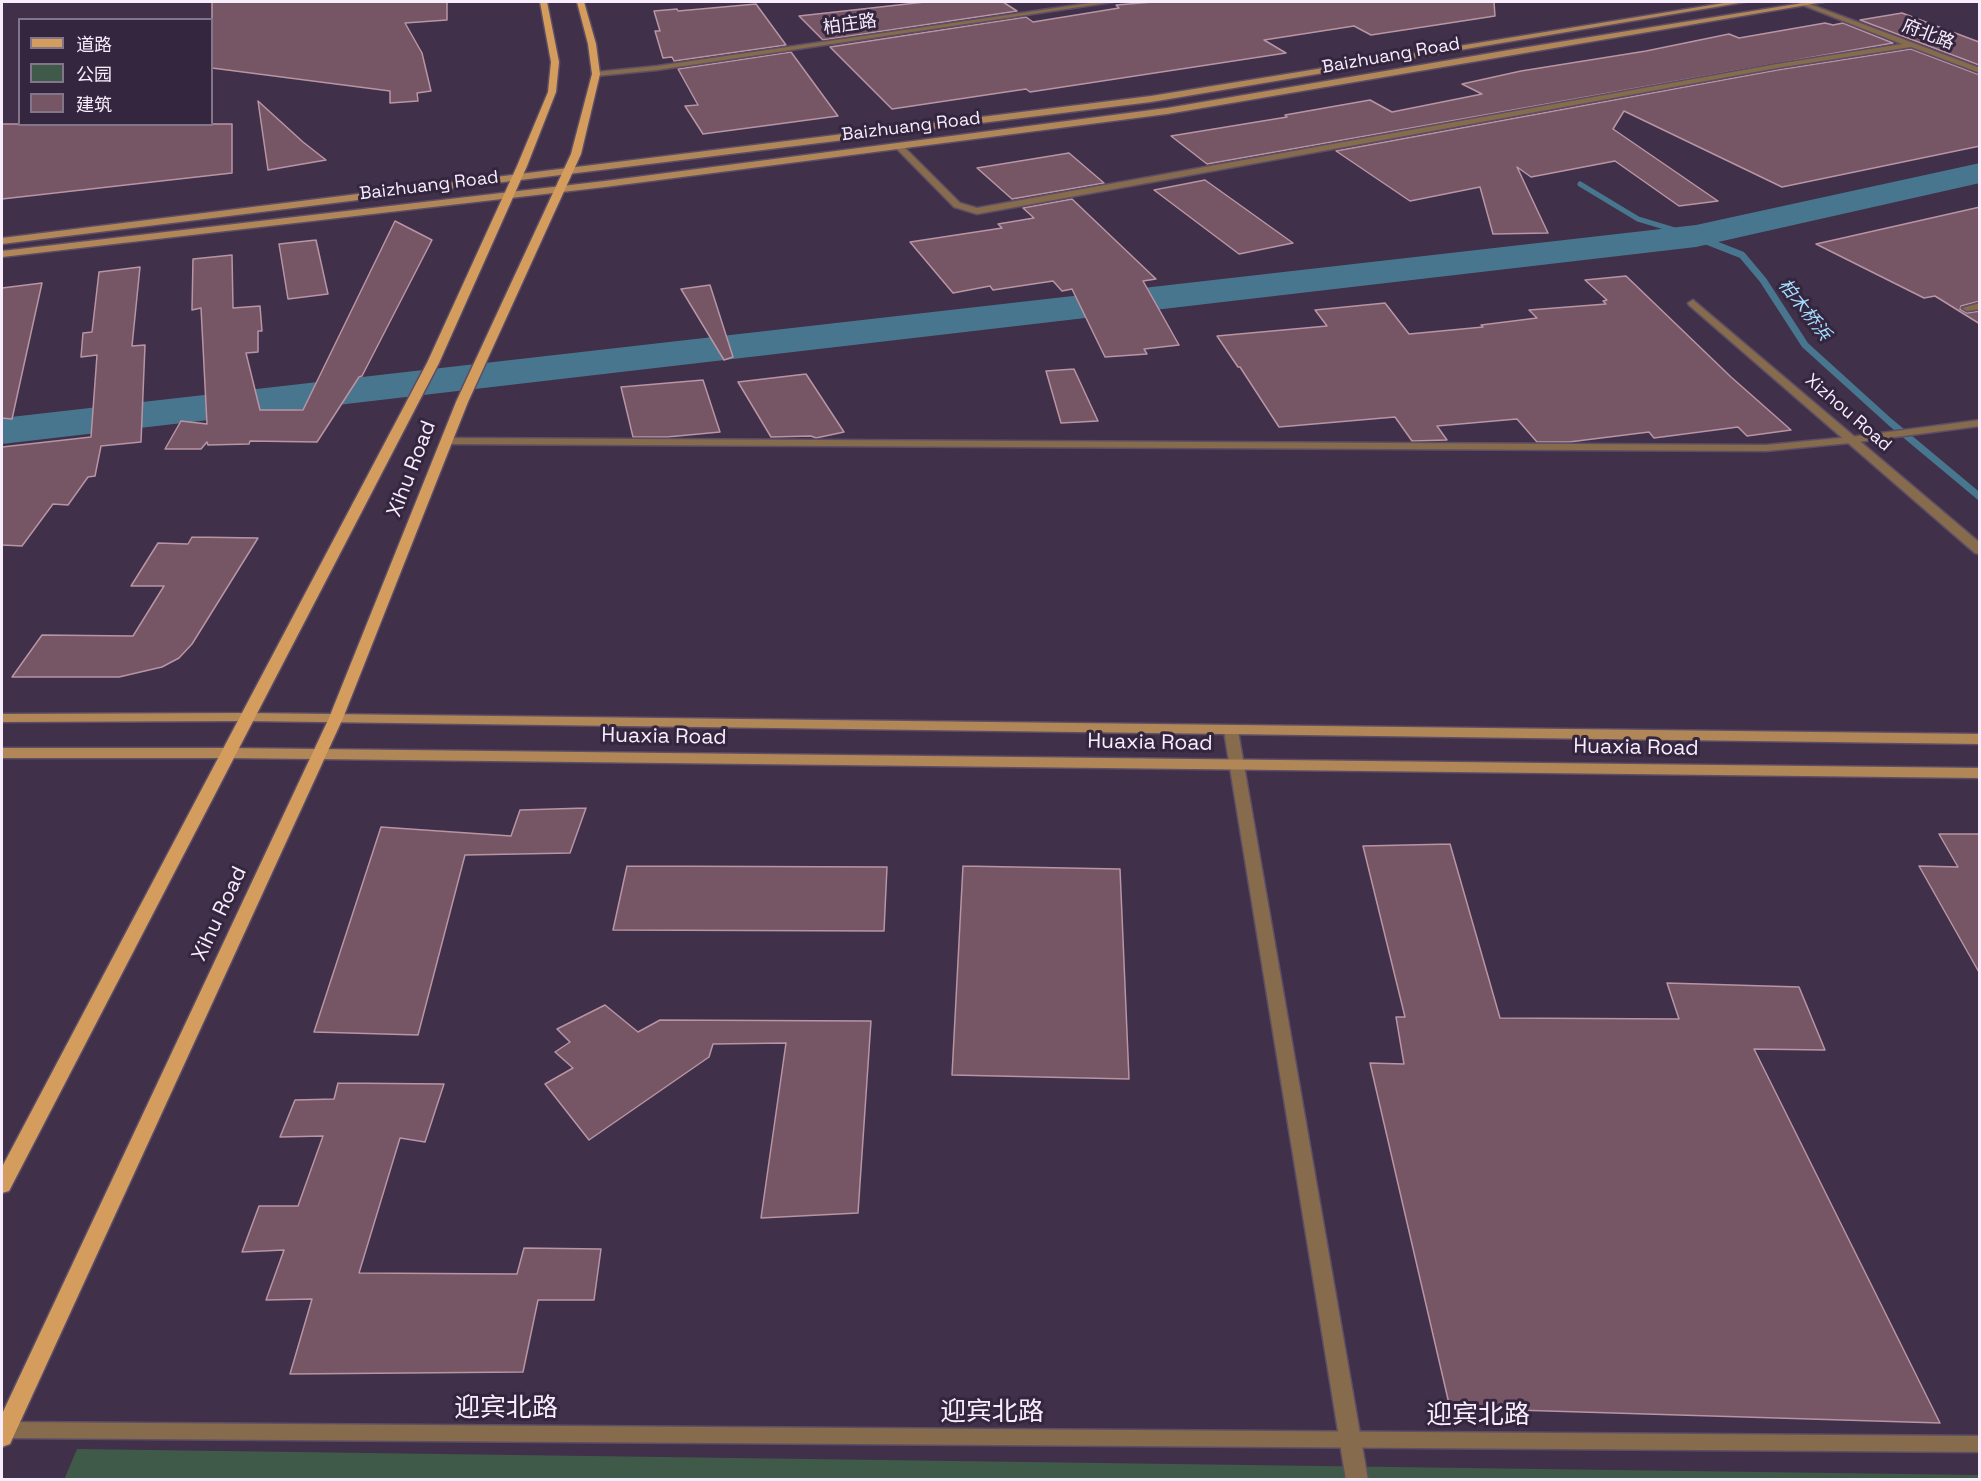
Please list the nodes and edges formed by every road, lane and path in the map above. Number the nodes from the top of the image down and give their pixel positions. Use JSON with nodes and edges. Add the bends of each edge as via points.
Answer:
{"nodes":[{"id":1,"x":543,"y":2,"type":"edge"},
{"id":2,"x":580,"y":2,"type":"edge"},
{"id":3,"x":1109,"y":2,"type":"edge"},
{"id":4,"x":1741,"y":2,"type":"edge"},
{"id":5,"x":1820,"y":2,"type":"edge"},
{"id":6,"x":1801,"y":3,"type":"edge"},
{"id":7,"x":1911,"y":45,"type":"junction"},
{"id":8,"x":1980,"y":71,"type":"edge"},
{"id":9,"x":596,"y":74,"type":"junction"},
{"id":10,"x":898,"y":146,"type":"junction"},
{"id":11,"x":568,"y":171,"type":"junction"},
{"id":12,"x":516,"y":178,"type":"junction"},
{"id":13,"x":560,"y":188,"type":"junction"},
{"id":14,"x":509,"y":193,"type":"junction"},
{"id":15,"x":2,"y":242,"type":"edge"},
{"id":16,"x":2,"y":254,"type":"edge"},
{"id":17,"x":1693,"y":303,"type":"dead end"},
{"id":18,"x":1980,"y":306,"type":"edge"},
{"id":19,"x":1966,"y":308,"type":"dead end"},
{"id":20,"x":1980,"y":423,"type":"edge"},
{"id":21,"x":1850,"y":440,"type":"junction"},
{"id":22,"x":448,"y":441,"type":"junction"},
{"id":23,"x":1980,"y":550,"type":"edge"},
{"id":24,"x":246,"y":717,"type":"junction"},
{"id":25,"x":2,"y":718,"type":"edge"},
{"id":26,"x":336,"y":718,"type":"junction"},
{"id":27,"x":1231,"y":731,"type":"junction"},
{"id":28,"x":1980,"y":739,"type":"edge"},
{"id":29,"x":2,"y":753,"type":"edge"},
{"id":30,"x":228,"y":753,"type":"junction"},
{"id":31,"x":319,"y":754,"type":"junction"},
{"id":32,"x":1237,"y":765,"type":"junction"},
{"id":33,"x":1980,"y":772,"type":"edge"},
{"id":34,"x":2,"y":1185,"type":"edge"},
{"id":35,"x":3,"y":1433,"type":"edge"},
{"id":36,"x":1350,"y":1441,"type":"junction"},
{"id":37,"x":1980,"y":1444,"type":"edge"},
{"id":38,"x":1357,"y":1479,"type":"edge"}],
"edges":[{"from":1,"to":12,"type":"main road","via":[[555,62],[552,92]]},
{"from":2,"to":9,"type":"main road"},
{"from":3,"to":9,"type":"street","name":"柏庄路","via":[[657,69]]},
{"from":4,"to":11,"type":"street","name":"Baizhuang Road","via":[[1151,99]]},
{"from":5,"to":6,"type":"street","name":"Baizhuang Road"},
{"from":6,"to":7,"type":"street","name":"府北路"},
{"from":6,"to":10,"type":"street","name":"Baizhuang Road","via":[[1167,111]]},
{"from":7,"to":8,"type":"street","name":"府北路"},
{"from":7,"to":10,"type":"street","via":[[977,211],[957,205]]},
{"from":9,"to":11,"type":"main road"},
{"from":10,"to":13,"type":"street","name":"Baizhuang Road"},
{"from":11,"to":12,"type":"street","name":"Baizhuang Road"},
{"from":11,"to":13,"type":"main road"},
{"from":12,"to":14,"type":"main road"},
{"from":12,"to":15,"type":"street","name":"Baizhuang Road"},
{"from":13,"to":14,"type":"street","name":"Baizhuang Road"},
{"from":13,"to":22,"type":"main road","name":"Xihu Road"},
{"from":14,"to":16,"type":"street","name":"Baizhuang Road"},
{"from":14,"to":24,"type":"main road","name":"Xihu Road","via":[[412,405]]},
{"from":17,"to":21,"type":"street","name":"Xizhou Road"},
{"from":18,"to":19,"type":"street"},
{"from":20,"to":21,"type":"lane"},
{"from":21,"to":22,"type":"lane","via":[[1766,448]]},
{"from":21,"to":23,"type":"street","name":"Xizhou Road"},
{"from":22,"to":26,"type":"main road","name":"Xihu Road"},
{"from":24,"to":25,"type":"street","name":"Huaxia Road"},
{"from":24,"to":26,"type":"street","name":"Huaxia Road"},
{"from":24,"to":30,"type":"main road","name":"Xihu Road"},
{"from":26,"to":27,"type":"street","name":"Huaxia Road"},
{"from":26,"to":31,"type":"main road","name":"Xihu Road"},
{"from":27,"to":28,"type":"street","name":"Huaxia Road"},
{"from":27,"to":32,"type":"street"},
{"from":29,"to":30,"type":"street","name":"Huaxia Road"},
{"from":30,"to":31,"type":"street","name":"Huaxia Road"},
{"from":30,"to":34,"type":"main road","name":"Xihu Road"},
{"from":31,"to":32,"type":"street","name":"Huaxia Road"},
{"from":31,"to":35,"type":"main road","name":"Xihu Road"},
{"from":32,"to":33,"type":"street","name":"Huaxia Road"},
{"from":32,"to":36,"type":"street"},
{"from":35,"to":36,"type":"lane","name":"迎宾北路"},
{"from":36,"to":37,"type":"lane","name":"迎宾北路"},
{"from":36,"to":38,"type":"street"}]}
